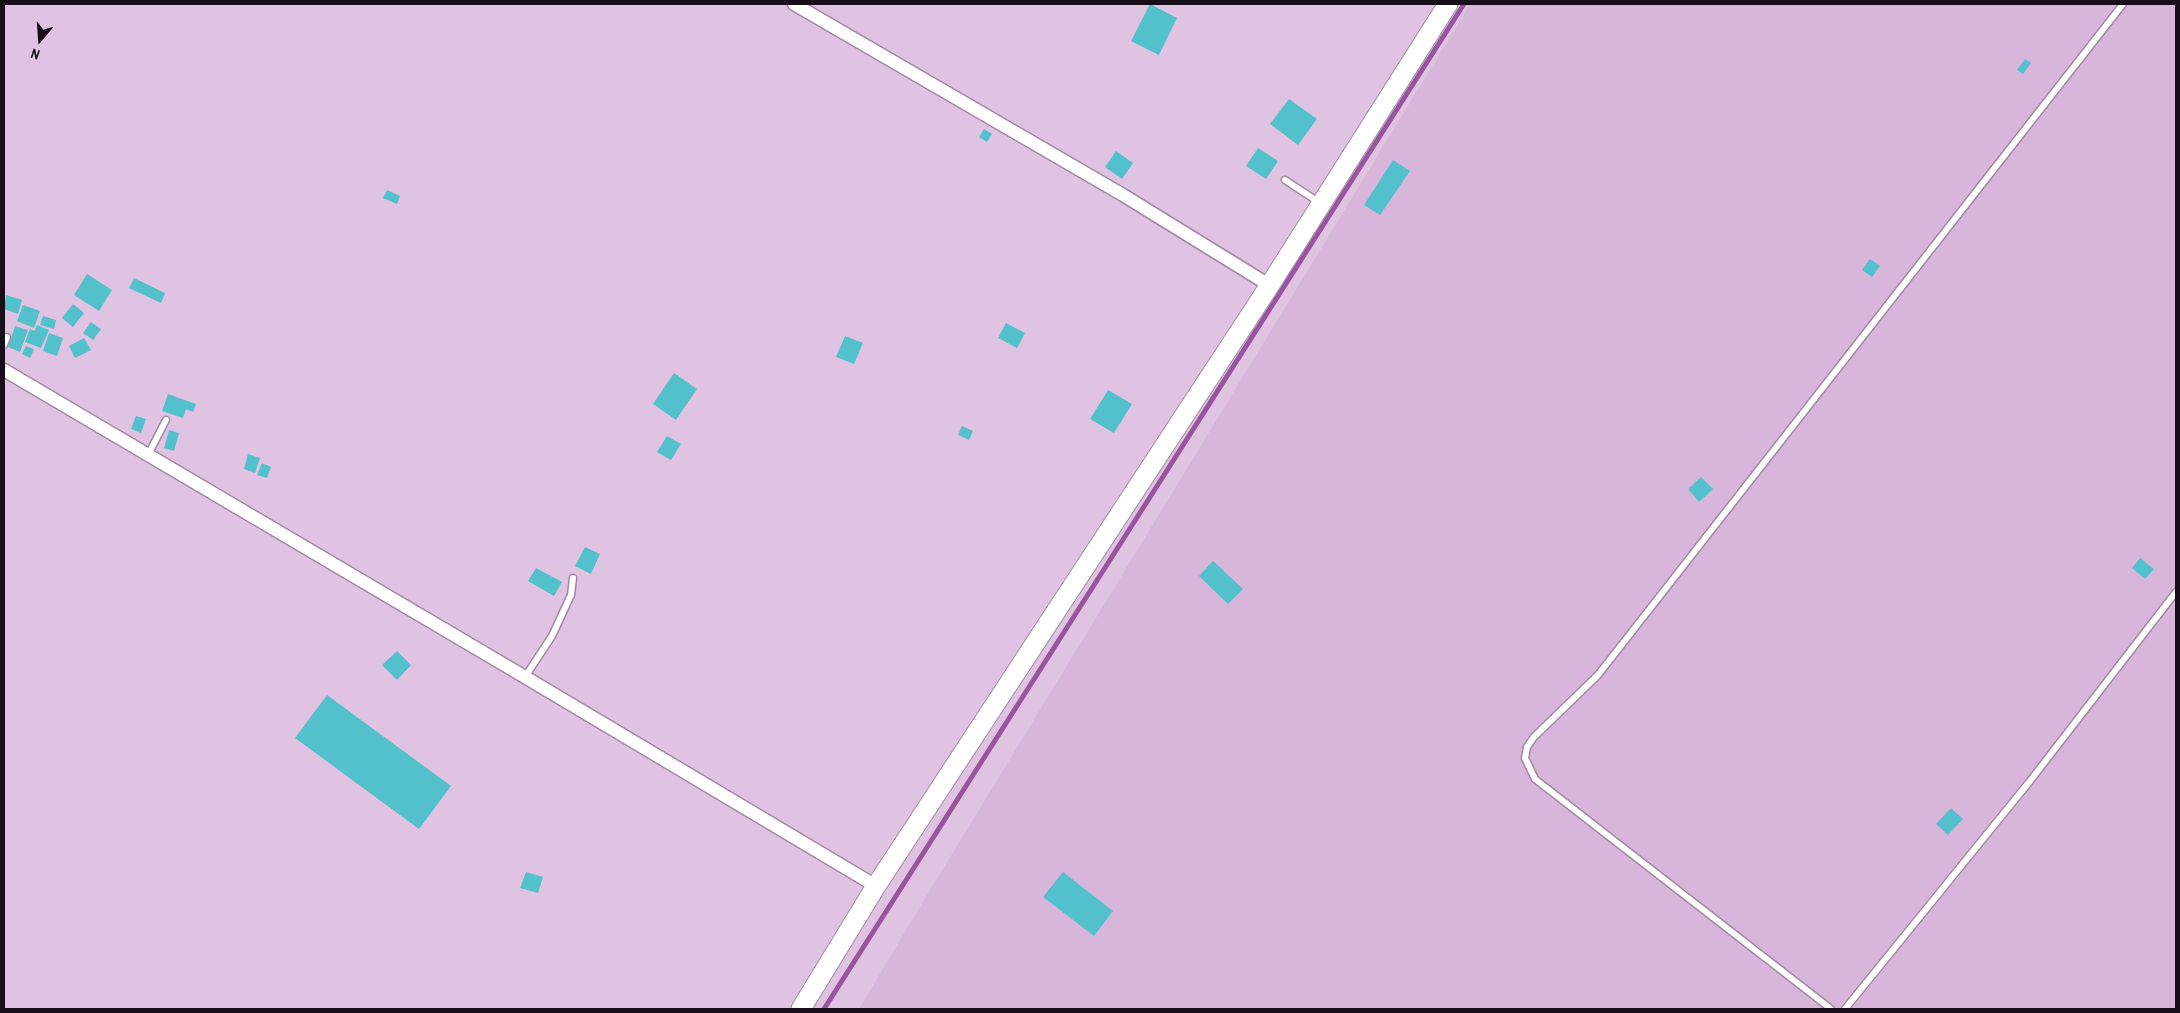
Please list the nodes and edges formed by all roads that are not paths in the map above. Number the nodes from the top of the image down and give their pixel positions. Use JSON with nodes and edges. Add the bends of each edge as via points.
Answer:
{"nodes":[{"id":1,"x":794,"y":4,"type":"edge"},
{"id":2,"x":1448,"y":4,"type":"edge"},
{"id":3,"x":2123,"y":4,"type":"edge"},
{"id":4,"x":1285,"y":180,"type":"dead end"},
{"id":5,"x":1321,"y":203,"type":"junction"},
{"id":6,"x":1269,"y":286,"type":"junction"},
{"id":7,"x":7,"y":336,"type":"dead end"},
{"id":8,"x":4,"y":345,"type":"edge"},
{"id":9,"x":4,"y":370,"type":"edge"},
{"id":10,"x":166,"y":420,"type":"dead end"},
{"id":11,"x":148,"y":455,"type":"junction"},
{"id":12,"x":574,"y":578,"type":"dead end"},
{"id":13,"x":2176,"y":592,"type":"edge"},
{"id":14,"x":525,"y":677,"type":"junction"},
{"id":15,"x":876,"y":886,"type":"junction"},
{"id":16,"x":801,"y":1009,"type":"edge"},
{"id":17,"x":1831,"y":1009,"type":"edge"},
{"id":18,"x":1845,"y":1009,"type":"edge"}],
"edges":[{"from":1,"to":6,"type":"street","via":[[1123,195]]},
{"from":2,"to":5,"type":"street"},
{"from":3,"to":17,"type":"lane","via":[[1598,675],[1534,737],[1528,747],[1525,758],[1535,779]]},
{"from":4,"to":5,"type":"lane"},
{"from":5,"to":6,"type":"street"},
{"from":6,"to":15,"type":"street"},
{"from":7,"to":8,"type":"lane"},
{"from":9,"to":11,"type":"street"},
{"from":10,"to":11,"type":"lane"},
{"from":11,"to":14,"type":"street"},
{"from":12,"to":14,"type":"lane","via":[[571,595],[552,636]]},
{"from":13,"to":18,"type":"lane","via":[[2030,782]]},
{"from":14,"to":15,"type":"street"},
{"from":15,"to":16,"type":"street"}]}
